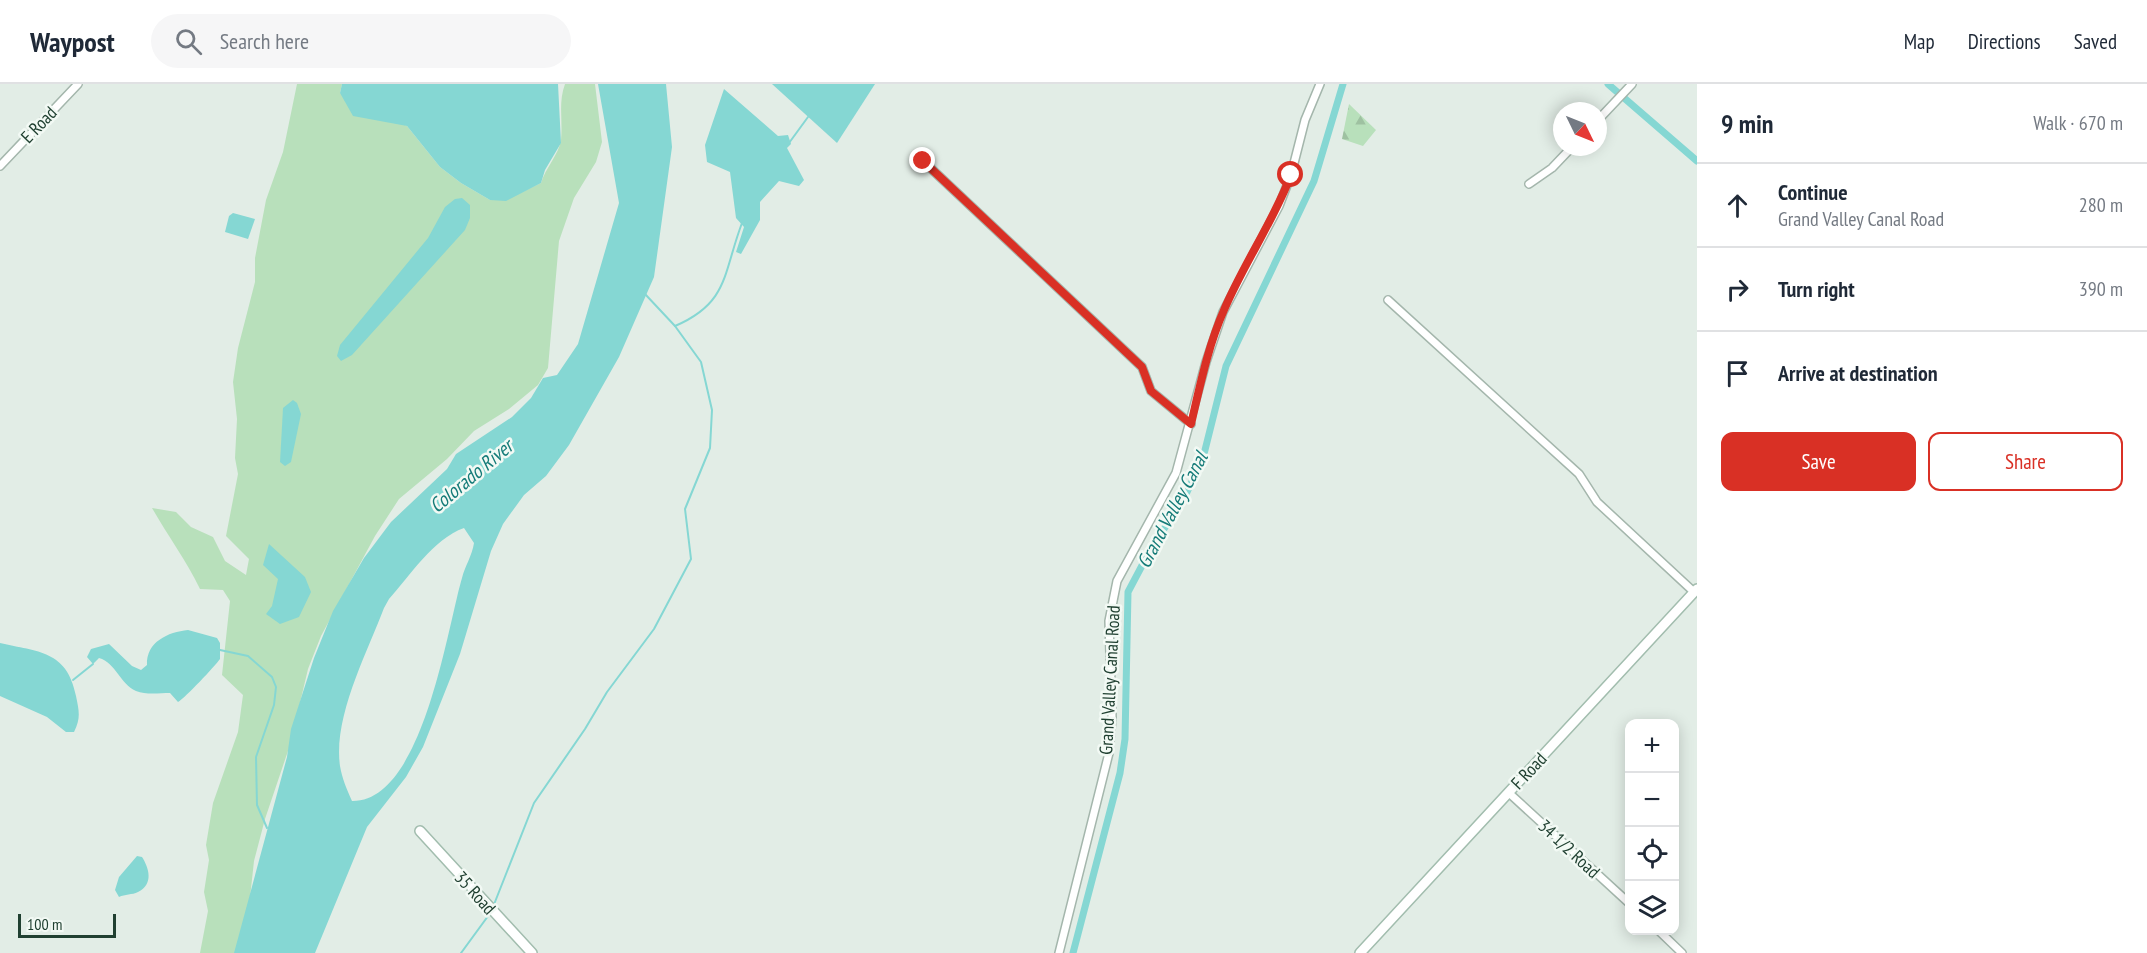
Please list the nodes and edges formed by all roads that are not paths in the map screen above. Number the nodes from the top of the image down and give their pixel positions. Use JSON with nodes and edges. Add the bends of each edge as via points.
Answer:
{"nodes":[{"id":1,"x":78,"y":84,"type":"edge"},
{"id":2,"x":1320,"y":84,"type":"edge"},
{"id":3,"x":1632,"y":84,"type":"edge"},
{"id":4,"x":1607,"y":110,"type":"edge"},
{"id":5,"x":1563,"y":156,"type":"edge"},
{"id":6,"x":923,"y":161,"type":"dead end"},
{"id":7,"x":0,"y":166,"type":"edge"},
{"id":8,"x":1529,"y":184,"type":"dead end"},
{"id":9,"x":1388,"y":300,"type":"dead end"},
{"id":10,"x":1191,"y":424,"type":"junction"},
{"id":11,"x":1695,"y":590,"type":"edge"},
{"id":12,"x":1509,"y":793,"type":"junction"},
{"id":13,"x":420,"y":831,"type":"dead end"},
{"id":14,"x":1625,"y":900,"type":"edge"},
{"id":15,"x":1663,"y":935,"type":"edge"},
{"id":16,"x":532,"y":953,"type":"edge"},
{"id":17,"x":1059,"y":953,"type":"edge"},
{"id":18,"x":1360,"y":953,"type":"edge"},
{"id":19,"x":1682,"y":953,"type":"edge"}],
"edges":[{"from":1,"to":7,"type":"street","name":"E Road"},
{"from":2,"to":10,"type":"street","name":"Grand Valley Canal Road","via":[[1279,206],[1223,312]]},
{"from":3,"to":4,"type":"street"},
{"from":5,"to":8,"type":"street"},
{"from":6,"to":10,"type":"street","via":[[1142,367],[1151,391]]},
{"from":9,"to":11,"type":"street","via":[[1579,474],[1597,502]]},
{"from":10,"to":17,"type":"street","name":"Grand Valley Canal Road","via":[[1176,473],[1117,581],[1109,621],[1109,753]]},
{"from":11,"to":12,"type":"street","name":"F Road"},
{"from":12,"to":14,"type":"street","name":"34 1/2 Road"},
{"from":12,"to":18,"type":"street","name":"F Road"},
{"from":13,"to":16,"type":"street","name":"35 Road"},
{"from":15,"to":19,"type":"street"}]}
